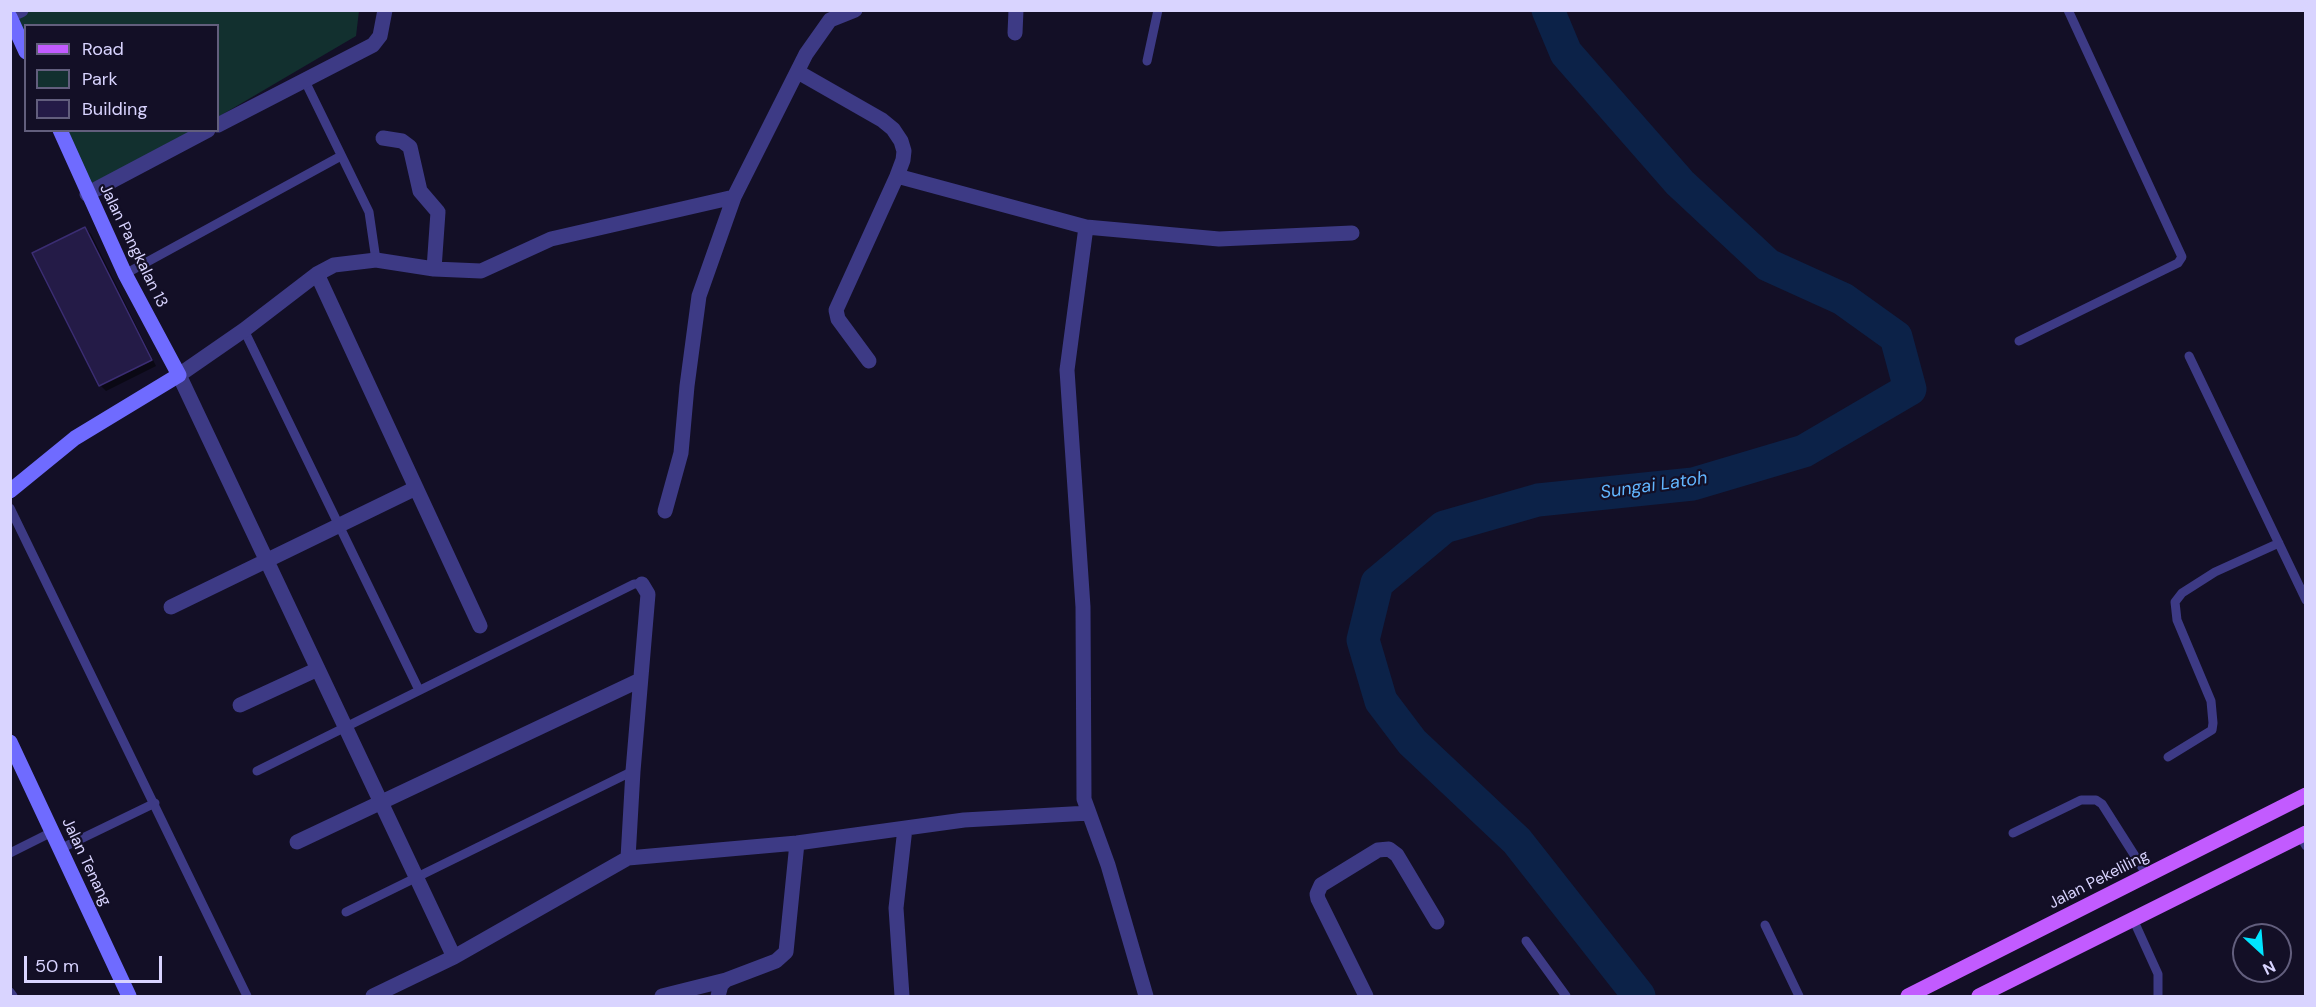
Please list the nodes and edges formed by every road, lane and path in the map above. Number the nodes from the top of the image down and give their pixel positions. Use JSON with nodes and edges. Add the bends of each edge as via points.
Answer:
{"nodes":[{"id":1,"x":21,"y":10,"type":"edge"},
{"id":2,"x":385,"y":10,"type":"edge"},
{"id":3,"x":855,"y":10,"type":"edge"},
{"id":4,"x":1016,"y":10,"type":"edge"},
{"id":5,"x":1158,"y":10,"type":"edge"},
{"id":6,"x":2068,"y":10,"type":"edge"},
{"id":7,"x":825,"y":15,"type":"edge"},
{"id":8,"x":10,"y":16,"type":"edge"},
{"id":9,"x":1015,"y":33,"type":"dead end"},
{"id":10,"x":24,"y":48,"type":"edge"},
{"id":11,"x":1147,"y":60,"type":"dead end"},
{"id":12,"x":798,"y":72,"type":"junction"},
{"id":13,"x":304,"y":79,"type":"junction"},
{"id":14,"x":219,"y":124,"type":"edge"},
{"id":15,"x":61,"y":132,"type":"edge"},
{"id":16,"x":204,"y":132,"type":"edge"},
{"id":17,"x":383,"y":138,"type":"dead end"},
{"id":18,"x":341,"y":156,"type":"junction"},
{"id":19,"x":897,"y":176,"type":"junction"},
{"id":20,"x":87,"y":194,"type":"junction"},
{"id":21,"x":734,"y":197,"type":"junction"},
{"id":22,"x":1086,"y":227,"type":"junction"},
{"id":23,"x":1352,"y":233,"type":"dead end"},
{"id":24,"x":376,"y":260,"type":"junction"},
{"id":25,"x":434,"y":269,"type":"junction"},
{"id":26,"x":124,"y":274,"type":"junction"},
{"id":27,"x":317,"y":274,"type":"junction"},
{"id":28,"x":244,"y":330,"type":"junction"},
{"id":29,"x":2019,"y":341,"type":"dead end"},
{"id":30,"x":2189,"y":356,"type":"dead end"},
{"id":31,"x":869,"y":361,"type":"dead end"},
{"id":32,"x":179,"y":375,"type":"junction"},
{"id":33,"x":416,"y":488,"type":"junction"},
{"id":34,"x":10,"y":491,"type":"edge"},
{"id":35,"x":10,"y":508,"type":"edge"},
{"id":36,"x":665,"y":511,"type":"dead end"},
{"id":37,"x":339,"y":526,"type":"junction"},
{"id":38,"x":2279,"y":543,"type":"junction"},
{"id":39,"x":267,"y":561,"type":"junction"},
{"id":40,"x":642,"y":584,"type":"joint"},
{"id":41,"x":2306,"y":600,"type":"edge"},
{"id":42,"x":171,"y":607,"type":"dead end"},
{"id":43,"x":480,"y":626,"type":"dead end"},
{"id":44,"x":318,"y":669,"type":"junction"},
{"id":45,"x":640,"y":680,"type":"junction"},
{"id":46,"x":419,"y":690,"type":"junction"},
{"id":47,"x":240,"y":705,"type":"dead end"},
{"id":48,"x":345,"y":726,"type":"junction"},
{"id":49,"x":10,"y":742,"type":"edge"},
{"id":50,"x":2168,"y":757,"type":"dead end"},
{"id":51,"x":257,"y":771,"type":"dead end"},
{"id":52,"x":633,"y":771,"type":"junction"},
{"id":53,"x":2306,"y":795,"type":"edge"},
{"id":54,"x":381,"y":802,"type":"junction"},
{"id":55,"x":155,"y":803,"type":"junction"},
{"id":56,"x":1089,"y":813,"type":"junction"},
{"id":57,"x":904,"y":828,"type":"junction"},
{"id":58,"x":52,"y":832,"type":"junction"},
{"id":59,"x":2013,"y":833,"type":"dead end"},
{"id":60,"x":2304,"y":838,"type":"edge"},
{"id":61,"x":297,"y":842,"type":"dead end"},
{"id":62,"x":797,"y":843,"type":"junction"},
{"id":63,"x":60,"y":849,"type":"junction"},
{"id":64,"x":10,"y":853,"type":"edge"},
{"id":65,"x":628,"y":858,"type":"junction"},
{"id":66,"x":2147,"y":875,"type":"junction"},
{"id":67,"x":417,"y":877,"type":"junction"},
{"id":68,"x":346,"y":912,"type":"dead end"},
{"id":69,"x":2133,"y":919,"type":"junction"},
{"id":70,"x":1437,"y":922,"type":"dead end"},
{"id":71,"x":1765,"y":925,"type":"dead end"},
{"id":72,"x":1526,"y":941,"type":"dead end"},
{"id":73,"x":454,"y":957,"type":"junction"},
{"id":74,"x":726,"y":980,"type":"junction"},
{"id":75,"x":10,"y":992,"type":"edge"},
{"id":76,"x":13,"y":996,"type":"edge"},
{"id":77,"x":129,"y":996,"type":"edge"},
{"id":78,"x":247,"y":996,"type":"edge"},
{"id":79,"x":373,"y":996,"type":"edge"},
{"id":80,"x":662,"y":996,"type":"edge"},
{"id":81,"x":718,"y":996,"type":"edge"},
{"id":82,"x":902,"y":996,"type":"edge"},
{"id":83,"x":1146,"y":996,"type":"edge"},
{"id":84,"x":1366,"y":996,"type":"edge"},
{"id":85,"x":1566,"y":996,"type":"edge"},
{"id":86,"x":1799,"y":996,"type":"edge"},
{"id":87,"x":1908,"y":996,"type":"edge"},
{"id":88,"x":1979,"y":996,"type":"edge"},
{"id":89,"x":2158,"y":996,"type":"edge"}],
"edges":[{"from":1,"to":8,"type":"street"},
{"from":2,"to":13,"type":"street","via":[[376,43]]},
{"from":3,"to":7,"type":"street"},
{"from":4,"to":9,"type":"street"},
{"from":5,"to":11,"type":"lane"},
{"from":6,"to":29,"type":"lane","via":[[2182,256],[2178,263]]},
{"from":7,"to":12,"type":"street"},
{"from":8,"to":10,"type":"street"},
{"from":12,"to":19,"type":"street","via":[[893,129],[904,151]]},
{"from":12,"to":21,"type":"street"},
{"from":13,"to":14,"type":"street"},
{"from":13,"to":18,"type":"lane"},
{"from":15,"to":20,"type":"street","name":"Jalan Pangkalan 13"},
{"from":16,"to":20,"type":"street"},
{"from":17,"to":25,"type":"street","via":[[402,141],[410,147],[420,191],[438,212]]},
{"from":18,"to":24,"type":"lane","via":[[369,212]]},
{"from":18,"to":26,"type":"lane"},
{"from":19,"to":22,"type":"street"},
{"from":19,"to":31,"type":"street","via":[[836,310],[838,320]]},
{"from":20,"to":26,"type":"street","name":"Jalan Pangkalan 13"},
{"from":21,"to":25,"type":"street","via":[[551,239],[481,271]]},
{"from":21,"to":36,"type":"street","via":[[699,296],[681,453]]},
{"from":22,"to":23,"type":"street","via":[[1219,239]]},
{"from":22,"to":56,"type":"street","via":[[1067,378],[1083,607],[1084,799]]},
{"from":24,"to":25,"type":"street"},
{"from":24,"to":27,"type":"street","via":[[334,265]]},
{"from":26,"to":32,"type":"street","name":"Jalan Pangkalan 13"},
{"from":27,"to":28,"type":"street"},
{"from":27,"to":33,"type":"street"},
{"from":28,"to":32,"type":"street"},
{"from":28,"to":37,"type":"lane"},
{"from":30,"to":38,"type":"lane"},
{"from":32,"to":34,"type":"street","via":[[75,438]]},
{"from":32,"to":39,"type":"street"},
{"from":33,"to":37,"type":"street"},
{"from":33,"to":43,"type":"street"},
{"from":35,"to":55,"type":"lane"},
{"from":37,"to":39,"type":"street"},
{"from":37,"to":46,"type":"lane"},
{"from":38,"to":41,"type":"lane"},
{"from":38,"to":50,"type":"lane","via":[[2215,572],[2182,592],[2175,602],[2176,620],[2211,701],[2213,723],[2212,730]]},
{"from":39,"to":42,"type":"street"},
{"from":39,"to":44,"type":"street"},
{"from":40,"to":45,"type":"street","via":[[648,594]]},
{"from":40,"to":46,"type":"lane","via":[[634,584]]},
{"from":44,"to":47,"type":"street"},
{"from":44,"to":48,"type":"street"},
{"from":45,"to":52,"type":"street"},
{"from":45,"to":54,"type":"street"},
{"from":46,"to":48,"type":"lane"},
{"from":48,"to":51,"type":"lane"},
{"from":48,"to":54,"type":"street"},
{"from":49,"to":58,"type":"street","name":"Jalan Tenang"},
{"from":52,"to":65,"type":"street"},
{"from":52,"to":67,"type":"lane"},
{"from":53,"to":66,"type":"main road","name":"Jalan Pekeliling"},
{"from":54,"to":61,"type":"street"},
{"from":54,"to":67,"type":"street"},
{"from":55,"to":63,"type":"lane"},
{"from":55,"to":78,"type":"lane"},
{"from":56,"to":57,"type":"street","via":[[964,820]]},
{"from":56,"to":83,"type":"street"},
{"from":57,"to":62,"type":"street"},
{"from":57,"to":82,"type":"street","via":[[896,908]]},
{"from":58,"to":63,"type":"street","name":"Jalan Tenang"},
{"from":58,"to":64,"type":"lane"},
{"from":59,"to":66,"type":"lane","via":[[2081,800],[2096,800]]},
{"from":60,"to":69,"type":"main road"},
{"from":62,"to":65,"type":"street"},
{"from":62,"to":74,"type":"street","via":[[786,952],[776,960]]},
{"from":63,"to":77,"type":"street","name":"Jalan Tenang"},
{"from":65,"to":73,"type":"street"},
{"from":66,"to":87,"type":"main road","name":"Jalan Pekeliling"},
{"from":67,"to":68,"type":"lane"},
{"from":67,"to":73,"type":"street"},
{"from":69,"to":88,"type":"main road"},
{"from":69,"to":89,"type":"lane","via":[[2158,974]]},
{"from":70,"to":84,"type":"street","via":[[1397,855],[1389,849],[1378,850],[1321,885],[1318,899]]},
{"from":71,"to":86,"type":"lane"},
{"from":72,"to":85,"type":"lane"},
{"from":73,"to":79,"type":"street"},
{"from":74,"to":80,"type":"street"},
{"from":74,"to":81,"type":"street"},
{"from":75,"to":76,"type":"lane"}]}
